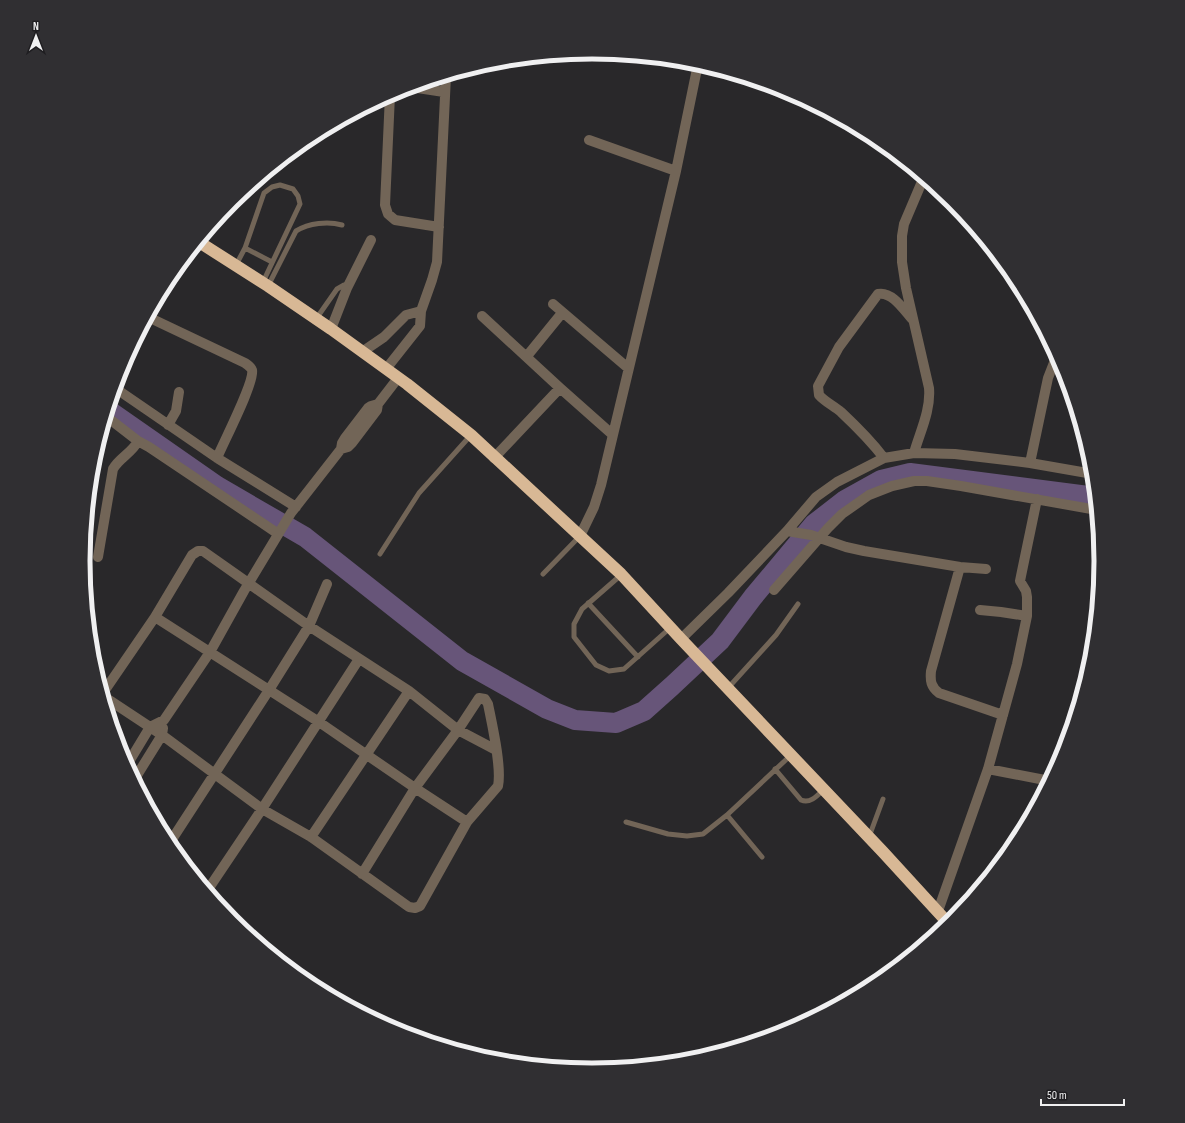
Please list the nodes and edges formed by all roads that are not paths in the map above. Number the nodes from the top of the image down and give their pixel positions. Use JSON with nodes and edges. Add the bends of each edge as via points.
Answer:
{"nodes":[{"id":1,"x":697,"y":70,"type":"edge"},
{"id":2,"x":445,"y":81,"type":"edge"},
{"id":3,"x":423,"y":89,"type":"edge"},
{"id":4,"x":444,"y":92,"type":"junction"},
{"id":5,"x":390,"y":102,"type":"edge"},
{"id":6,"x":589,"y":140,"type":"dead end"},
{"id":7,"x":676,"y":171,"type":"junction"},
{"id":8,"x":922,"y":183,"type":"edge"},
{"id":9,"x":342,"y":225,"type":"dead end"},
{"id":10,"x":439,"y":227,"type":"junction"},
{"id":11,"x":372,"y":240,"type":"dead end"},
{"id":12,"x":203,"y":245,"type":"edge"},
{"id":13,"x":245,"y":248,"type":"junction"},
{"id":14,"x":272,"y":262,"type":"junction"},
{"id":15,"x":236,"y":266,"type":"junction"},
{"id":16,"x":265,"y":284,"type":"junction"},
{"id":17,"x":348,"y":286,"type":"junction"},
{"id":18,"x":553,"y":304,"type":"dead end"},
{"id":19,"x":421,"y":311,"type":"junction"},
{"id":20,"x":562,"y":313,"type":"junction"},
{"id":21,"x":482,"y":316,"type":"dead end"},
{"id":22,"x":152,"y":319,"type":"edge"},
{"id":23,"x":316,"y":319,"type":"junction"},
{"id":24,"x":913,"y":320,"type":"junction"},
{"id":25,"x":331,"y":329,"type":"junction"},
{"id":26,"x":362,"y":352,"type":"junction"},
{"id":27,"x":527,"y":356,"type":"junction"},
{"id":28,"x":1054,"y":363,"type":"edge"},
{"id":29,"x":628,"y":368,"type":"junction"},
{"id":30,"x":386,"y":369,"type":"junction"},
{"id":31,"x":398,"y":378,"type":"junction"},
{"id":32,"x":560,"y":388,"type":"junction"},
{"id":33,"x":120,"y":392,"type":"edge"},
{"id":34,"x":179,"y":392,"type":"dead end"},
{"id":35,"x":110,"y":420,"type":"edge"},
{"id":36,"x":168,"y":425,"type":"junction"},
{"id":37,"x":471,"y":435,"type":"junction"},
{"id":38,"x":612,"y":435,"type":"junction"},
{"id":39,"x":138,"y":441,"type":"junction"},
{"id":40,"x":914,"y":453,"type":"junction"},
{"id":41,"x":217,"y":458,"type":"junction"},
{"id":42,"x":494,"y":458,"type":"junction"},
{"id":43,"x":884,"y":458,"type":"junction"},
{"id":44,"x":1030,"y":463,"type":"junction"},
{"id":45,"x":1087,"y":473,"type":"edge"},
{"id":46,"x":1037,"y":499,"type":"junction"},
{"id":47,"x":1092,"y":509,"type":"edge"},
{"id":48,"x":293,"y":510,"type":"junction"},
{"id":49,"x":280,"y":530,"type":"junction"},
{"id":50,"x":791,"y":532,"type":"junction"},
{"id":51,"x":580,"y":536,"type":"junction"},
{"id":52,"x":816,"y":536,"type":"junction"},
{"id":53,"x":380,"y":554,"type":"dead end"},
{"id":54,"x":98,"y":557,"type":"dead end"},
{"id":55,"x":960,"y":567,"type":"junction"},
{"id":56,"x":986,"y":569,"type":"dead end"},
{"id":57,"x":543,"y":574,"type":"dead end"},
{"id":58,"x":621,"y":574,"type":"junction"},
{"id":59,"x":249,"y":583,"type":"junction"},
{"id":60,"x":328,"y":584,"type":"dead end"},
{"id":61,"x":774,"y":590,"type":"dead end"},
{"id":62,"x":588,"y":603,"type":"junction"},
{"id":63,"x":798,"y":604,"type":"dead end"},
{"id":64,"x":980,"y":610,"type":"dead end"},
{"id":65,"x":1027,"y":616,"type":"junction"},
{"id":66,"x":155,"y":617,"type":"junction"},
{"id":67,"x":309,"y":626,"type":"junction"},
{"id":68,"x":670,"y":628,"type":"junction"},
{"id":69,"x":682,"y":641,"type":"junction"},
{"id":70,"x":210,"y":652,"type":"junction"},
{"id":71,"x":638,"y":657,"type":"junction"},
{"id":72,"x":360,"y":659,"type":"junction"},
{"id":73,"x":728,"y":688,"type":"junction"},
{"id":74,"x":106,"y":689,"type":"edge"},
{"id":75,"x":269,"y":690,"type":"junction"},
{"id":76,"x":409,"y":692,"type":"junction"},
{"id":77,"x":109,"y":698,"type":"edge"},
{"id":78,"x":1003,"y":715,"type":"junction"},
{"id":79,"x":164,"y":720,"type":"junction"},
{"id":80,"x":319,"y":722,"type":"junction"},
{"id":81,"x":150,"y":727,"type":"junction"},
{"id":82,"x":458,"y":730,"type":"junction"},
{"id":83,"x":162,"y":734,"type":"junction"},
{"id":84,"x":496,"y":750,"type":"junction"},
{"id":85,"x":367,"y":754,"type":"junction"},
{"id":86,"x":791,"y":755,"type":"junction"},
{"id":87,"x":130,"y":759,"type":"edge"},
{"id":88,"x":775,"y":769,"type":"junction"},
{"id":89,"x":988,"y":769,"type":"junction"},
{"id":90,"x":214,"y":773,"type":"junction"},
{"id":91,"x":137,"y":774,"type":"edge"},
{"id":92,"x":1045,"y":780,"type":"edge"},
{"id":93,"x":415,"y":788,"type":"junction"},
{"id":94,"x":824,"y":790,"type":"junction"},
{"id":95,"x":883,"y":799,"type":"dead end"},
{"id":96,"x":262,"y":809,"type":"junction"},
{"id":97,"x":727,"y":815,"type":"junction"},
{"id":98,"x":467,"y":822,"type":"junction"},
{"id":99,"x":626,"y":822,"type":"dead end"},
{"id":100,"x":311,"y":837,"type":"junction"},
{"id":101,"x":173,"y":838,"type":"edge"},
{"id":102,"x":869,"y":838,"type":"junction"},
{"id":103,"x":762,"y":857,"type":"dead end"},
{"id":104,"x":362,"y":874,"type":"junction"},
{"id":105,"x":210,"y":887,"type":"edge"},
{"id":106,"x":938,"y":911,"type":"junction"},
{"id":107,"x":946,"y":919,"type":"edge"}],
"edges":[{"from":1,"to":7,"type":"street"},
{"from":2,"to":4,"type":"street"},
{"from":3,"to":4,"type":"street"},
{"from":4,"to":10,"type":"street"},
{"from":5,"to":10,"type":"street","via":[[385,205],[388,214],[395,220]]},
{"from":6,"to":7,"type":"street"},
{"from":7,"to":29,"type":"street"},
{"from":8,"to":24,"type":"street","via":[[904,224],[902,236],[902,262]]},
{"from":9,"to":16,"type":"lane","via":[[313,225],[296,231]]},
{"from":10,"to":19,"type":"street","via":[[437,262]]},
{"from":11,"to":17,"type":"street"},
{"from":12,"to":15,"type":"highway"},
{"from":13,"to":14,"type":"lane"},
{"from":13,"to":14,"type":"lane","via":[[264,193],[280,185],[293,189],[300,204]]},
{"from":13,"to":15,"type":"lane"},
{"from":14,"to":16,"type":"lane"},
{"from":15,"to":16,"type":"highway"},
{"from":16,"to":23,"type":"highway"},
{"from":17,"to":23,"type":"lane","via":[[344,285],[337,289]]},
{"from":17,"to":25,"type":"street"},
{"from":18,"to":20,"type":"street"},
{"from":19,"to":26,"type":"street","via":[[406,315]]},
{"from":19,"to":30,"type":"street","via":[[420,326]]},
{"from":20,"to":27,"type":"street"},
{"from":20,"to":29,"type":"street"},
{"from":21,"to":27,"type":"street"},
{"from":22,"to":41,"type":"street","via":[[245,363],[252,371],[250,384]]},
{"from":23,"to":25,"type":"highway"},
{"from":24,"to":40,"type":"street","via":[[930,396]]},
{"from":24,"to":43,"type":"street","via":[[895,300],[886,294],[878,294],[839,347],[818,386],[819,395],[872,442]]},
{"from":25,"to":26,"type":"highway"},
{"from":26,"to":30,"type":"highway"},
{"from":27,"to":32,"type":"street"},
{"from":28,"to":44,"type":"street","via":[[1048,378]]},
{"from":29,"to":38,"type":"street"},
{"from":30,"to":31,"type":"highway"},
{"from":31,"to":37,"type":"highway"},
{"from":31,"to":48,"type":"street","via":[[378,404],[368,408],[345,438],[341,449]]},
{"from":32,"to":38,"type":"street"},
{"from":32,"to":42,"type":"street"},
{"from":33,"to":36,"type":"street"},
{"from":34,"to":36,"type":"street","via":[[176,411]]},
{"from":35,"to":39,"type":"street"},
{"from":36,"to":41,"type":"street"},
{"from":37,"to":42,"type":"highway"},
{"from":37,"to":53,"type":"lane","via":[[419,493]]},
{"from":38,"to":51,"type":"street","via":[[597,499]]},
{"from":39,"to":49,"type":"street"},
{"from":39,"to":54,"type":"street","via":[[113,470]]},
{"from":40,"to":43,"type":"street"},
{"from":40,"to":44,"type":"street","via":[[955,454]]},
{"from":41,"to":48,"type":"street"},
{"from":42,"to":51,"type":"highway"},
{"from":43,"to":50,"type":"street","via":[[819,494]]},
{"from":44,"to":45,"type":"street"},
{"from":46,"to":47,"type":"street"},
{"from":46,"to":52,"type":"street","via":[[961,486],[914,482],[892,486],[869,495]]},
{"from":46,"to":65,"type":"street","via":[[1020,581],[1027,598]]},
{"from":48,"to":49,"type":"street"},
{"from":49,"to":59,"type":"street"},
{"from":50,"to":52,"type":"street"},
{"from":50,"to":69,"type":"street"},
{"from":51,"to":57,"type":"lane"},
{"from":51,"to":58,"type":"highway"},
{"from":52,"to":55,"type":"street","via":[[864,551]]},
{"from":52,"to":61,"type":"street"},
{"from":55,"to":56,"type":"street"},
{"from":55,"to":78,"type":"street","via":[[930,671],[930,681],[939,693]]},
{"from":58,"to":62,"type":"lane"},
{"from":58,"to":68,"type":"highway"},
{"from":59,"to":66,"type":"street","via":[[203,551],[198,551],[192,555]]},
{"from":59,"to":67,"type":"street"},
{"from":59,"to":70,"type":"street"},
{"from":60,"to":67,"type":"street"},
{"from":62,"to":71,"type":"lane"},
{"from":62,"to":71,"type":"lane","via":[[574,624],[574,637],[596,665],[609,671],[624,670]]},
{"from":63,"to":73,"type":"lane","via":[[768,646]]},
{"from":64,"to":65,"type":"street"},
{"from":65,"to":78,"type":"street"},
{"from":66,"to":70,"type":"street"},
{"from":66,"to":74,"type":"street"},
{"from":67,"to":72,"type":"street"},
{"from":67,"to":75,"type":"street"},
{"from":68,"to":69,"type":"highway"},
{"from":68,"to":71,"type":"lane"},
{"from":69,"to":73,"type":"highway"},
{"from":70,"to":75,"type":"street"},
{"from":70,"to":79,"type":"street"},
{"from":72,"to":76,"type":"street"},
{"from":72,"to":80,"type":"street"},
{"from":73,"to":86,"type":"highway"},
{"from":75,"to":80,"type":"street"},
{"from":75,"to":90,"type":"street"},
{"from":76,"to":82,"type":"street"},
{"from":76,"to":85,"type":"street"},
{"from":77,"to":81,"type":"street"},
{"from":78,"to":89,"type":"street"},
{"from":79,"to":81,"type":"street"},
{"from":79,"to":83,"type":"street"},
{"from":80,"to":85,"type":"street"},
{"from":80,"to":96,"type":"street"},
{"from":81,"to":83,"type":"street"},
{"from":81,"to":87,"type":"street"},
{"from":82,"to":84,"type":"street"},
{"from":82,"to":84,"type":"street","via":[[479,698],[485,699]]},
{"from":82,"to":93,"type":"street"},
{"from":83,"to":90,"type":"street"},
{"from":83,"to":91,"type":"street"},
{"from":84,"to":98,"type":"street","via":[[500,779],[498,786]]},
{"from":85,"to":93,"type":"street"},
{"from":85,"to":100,"type":"street"},
{"from":86,"to":88,"type":"lane"},
{"from":86,"to":94,"type":"highway"},
{"from":88,"to":94,"type":"lane","via":[[805,802]]},
{"from":88,"to":97,"type":"lane"},
{"from":89,"to":92,"type":"street"},
{"from":89,"to":106,"type":"street"},
{"from":90,"to":96,"type":"street"},
{"from":90,"to":101,"type":"street"},
{"from":93,"to":98,"type":"street"},
{"from":93,"to":104,"type":"street"},
{"from":94,"to":102,"type":"highway"},
{"from":95,"to":102,"type":"lane"},
{"from":96,"to":100,"type":"street"},
{"from":96,"to":105,"type":"street"},
{"from":97,"to":99,"type":"lane","via":[[703,834],[695,836],[668,834]]},
{"from":97,"to":103,"type":"lane"},
{"from":98,"to":104,"type":"street","via":[[420,906],[409,907]]},
{"from":100,"to":104,"type":"street"},
{"from":102,"to":106,"type":"highway"},
{"from":106,"to":107,"type":"highway"}]}
